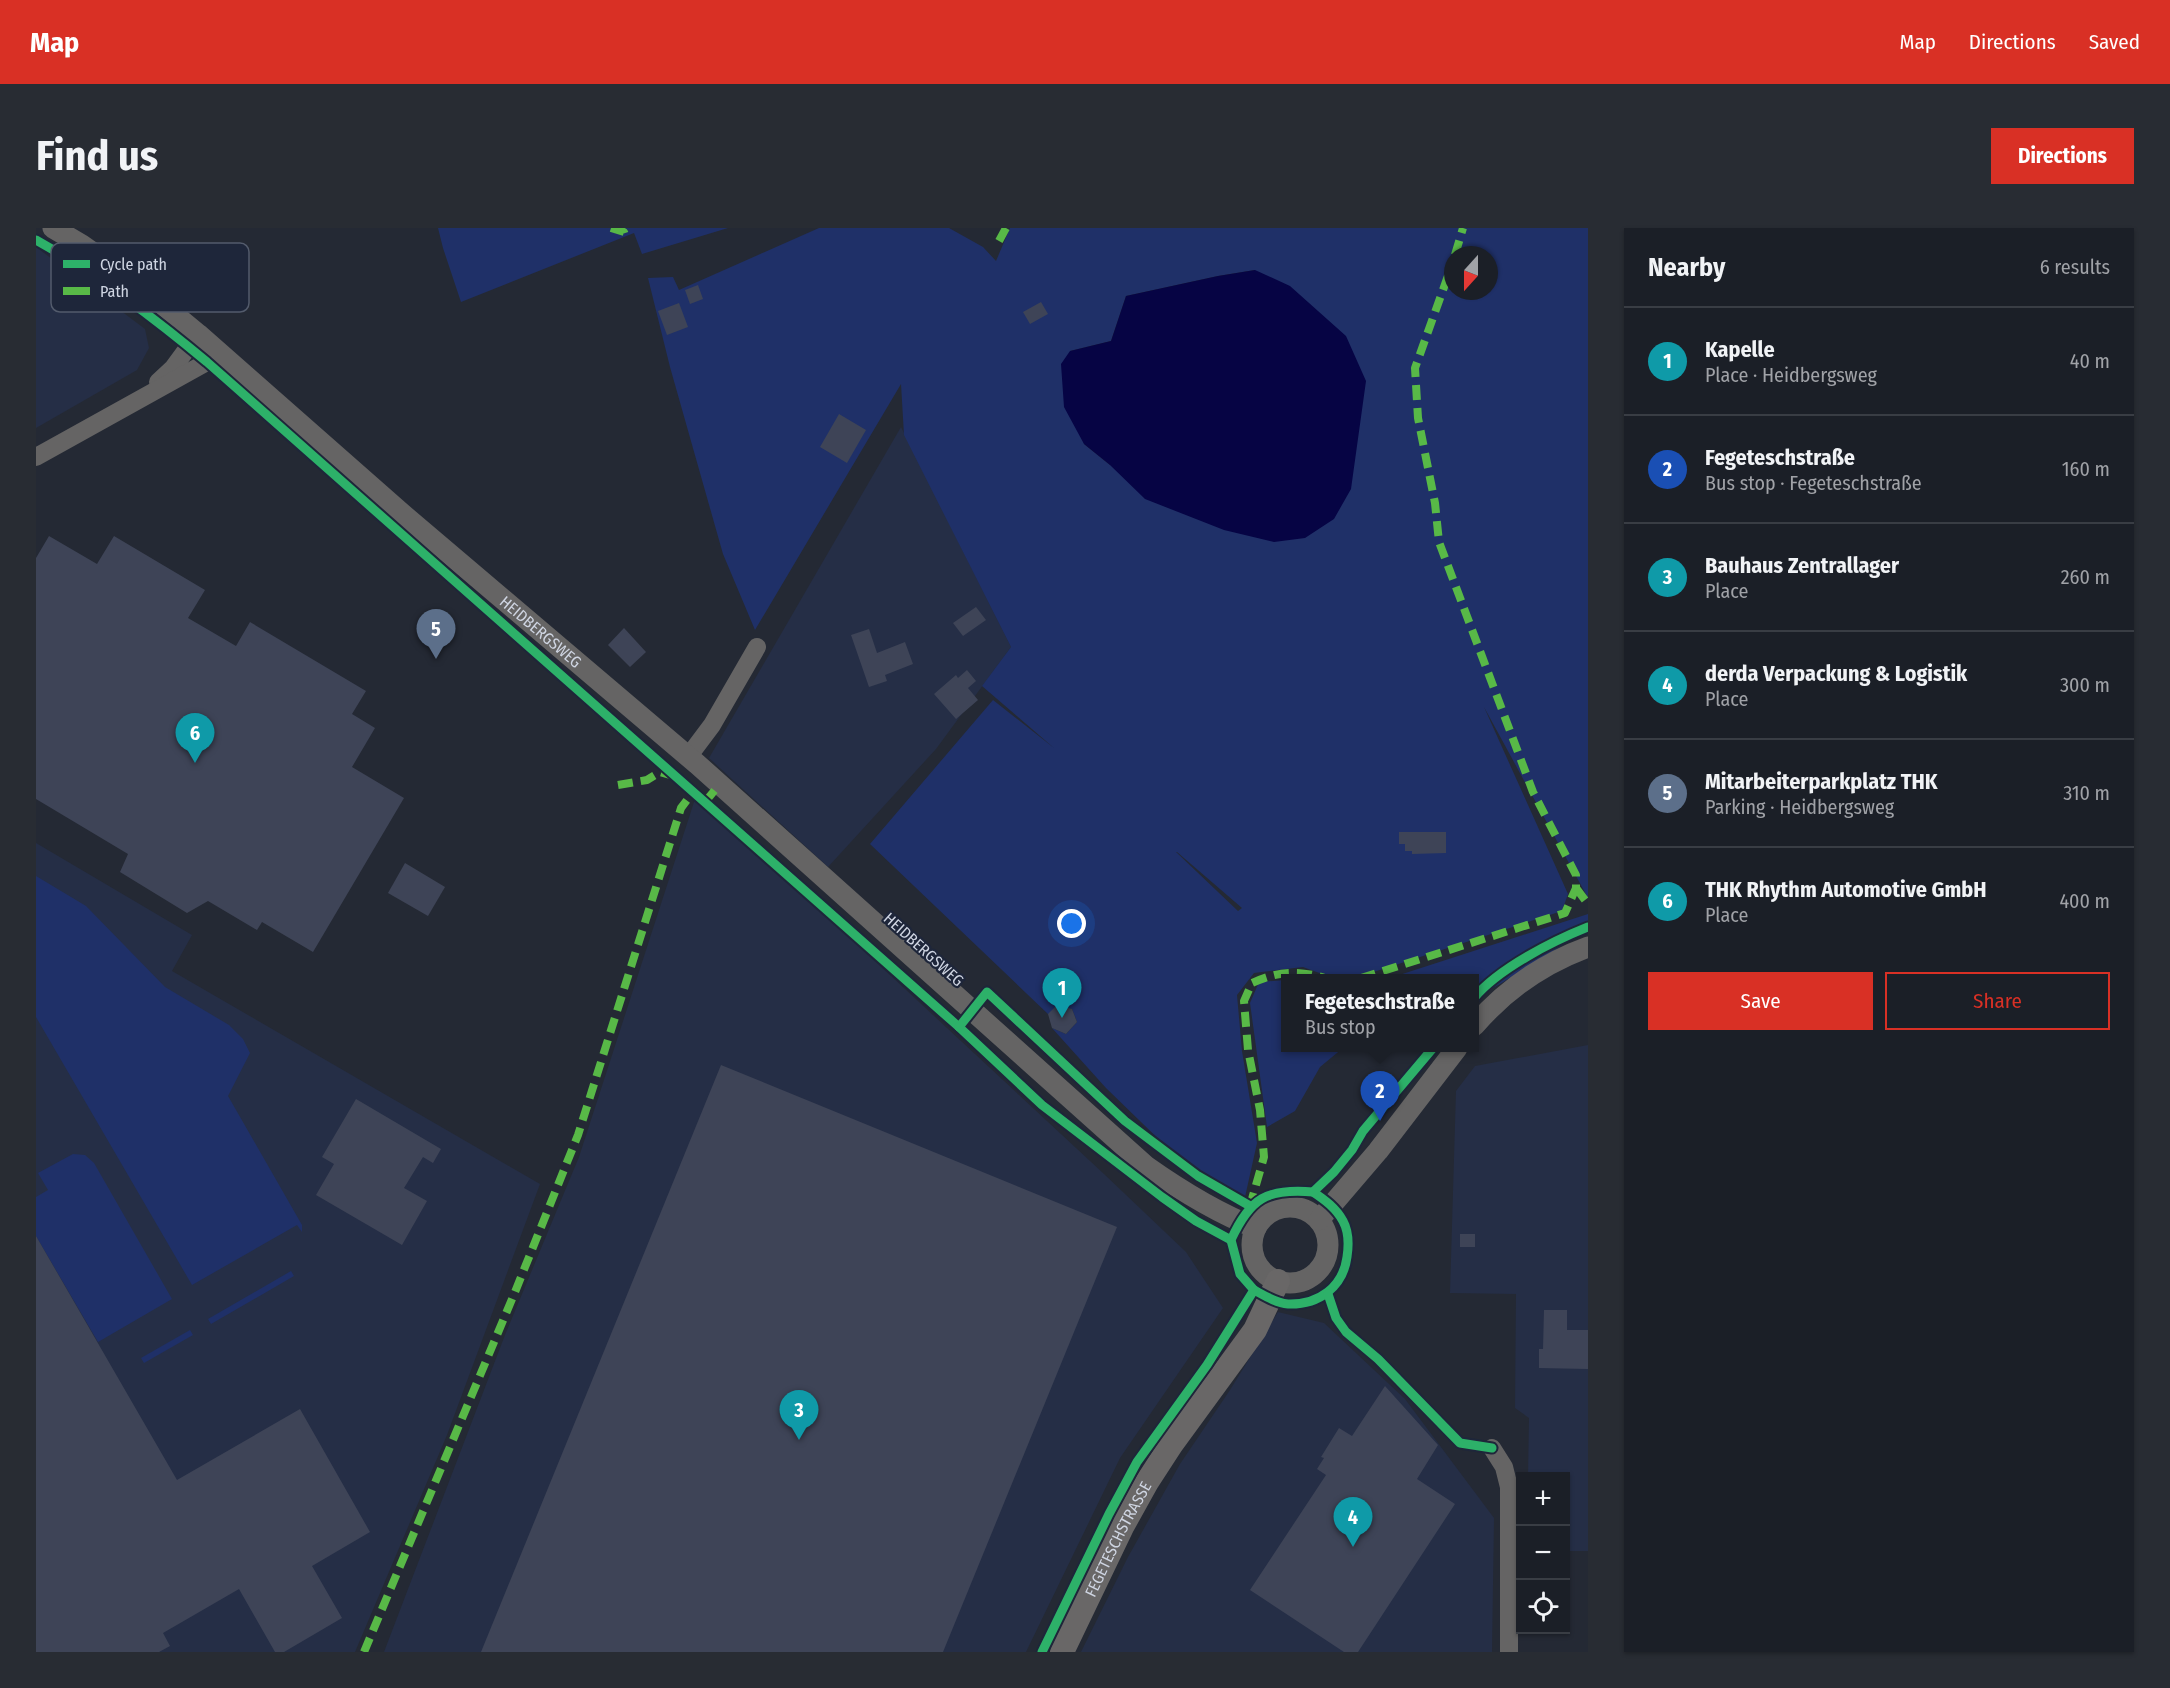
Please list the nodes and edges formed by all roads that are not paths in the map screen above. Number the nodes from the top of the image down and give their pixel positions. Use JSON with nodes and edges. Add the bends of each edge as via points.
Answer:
{"nodes":[{"id":1,"x":53,"y":228,"type":"edge"},
{"id":2,"x":79,"y":243,"type":"edge"},
{"id":3,"x":171,"y":312,"type":"edge"},
{"id":4,"x":198,"y":334,"type":"junction"},
{"id":5,"x":217,"y":351,"type":"junction"},
{"id":6,"x":137,"y":401,"type":"junction"},
{"id":7,"x":36,"y":457,"type":"edge"},
{"id":8,"x":758,"y":647,"type":"dead end"},
{"id":9,"x":688,"y":757,"type":"junction"},
{"id":10,"x":1588,"y":947,"type":"edge"},
{"id":11,"x":1479,"y":1021,"type":"edge"},
{"id":12,"x":1453,"y":1052,"type":"edge"},
{"id":13,"x":1319,"y":1220,"type":"junction"},
{"id":14,"x":1256,"y":1228,"type":"junction"},
{"id":15,"x":1278,"y":1281,"type":"junction"},
{"id":16,"x":1492,"y":1449,"type":"dead end"},
{"id":17,"x":1062,"y":1652,"type":"edge"},
{"id":18,"x":1509,"y":1652,"type":"edge"}],
"edges":[{"from":1,"to":2,"type":"street","name":"HEIDBERGSWEG"},
{"from":3,"to":4,"type":"street","name":"HEIDBERGSWEG"},
{"from":4,"to":5,"type":"street","name":"HEIDBERGSWEG"},
{"from":4,"to":6,"type":"street","via":[[173,368]]},
{"from":5,"to":6,"type":"street","via":[[207,362]]},
{"from":5,"to":9,"type":"street","name":"HEIDBERGSWEG"},
{"from":6,"to":7,"type":"street"},
{"from":8,"to":9,"type":"street","via":[[712,725]]},
{"from":9,"to":14,"type":"street","name":"HEIDBERGSWEG","via":[[1146,1166],[1177,1187]]},
{"from":10,"to":11,"type":"street","via":[[1539,970],[1506,994]]},
{"from":12,"to":13,"type":"street","via":[[1378,1151]]},
{"from":13,"to":14,"type":"street","via":[[1310,1212],[1285,1207],[1263,1218]]},
{"from":13,"to":15,"type":"street","via":[[1328,1243],[1322,1266],[1303,1281]]},
{"from":14,"to":15,"type":"street","via":[[1255,1259],[1260,1269]]},
{"from":15,"to":17,"type":"main road","name":"FEGETESCHSTRASSE","via":[[1255,1330],[1147,1482]]},
{"from":16,"to":18,"type":"street","via":[[1509,1487]]}]}
